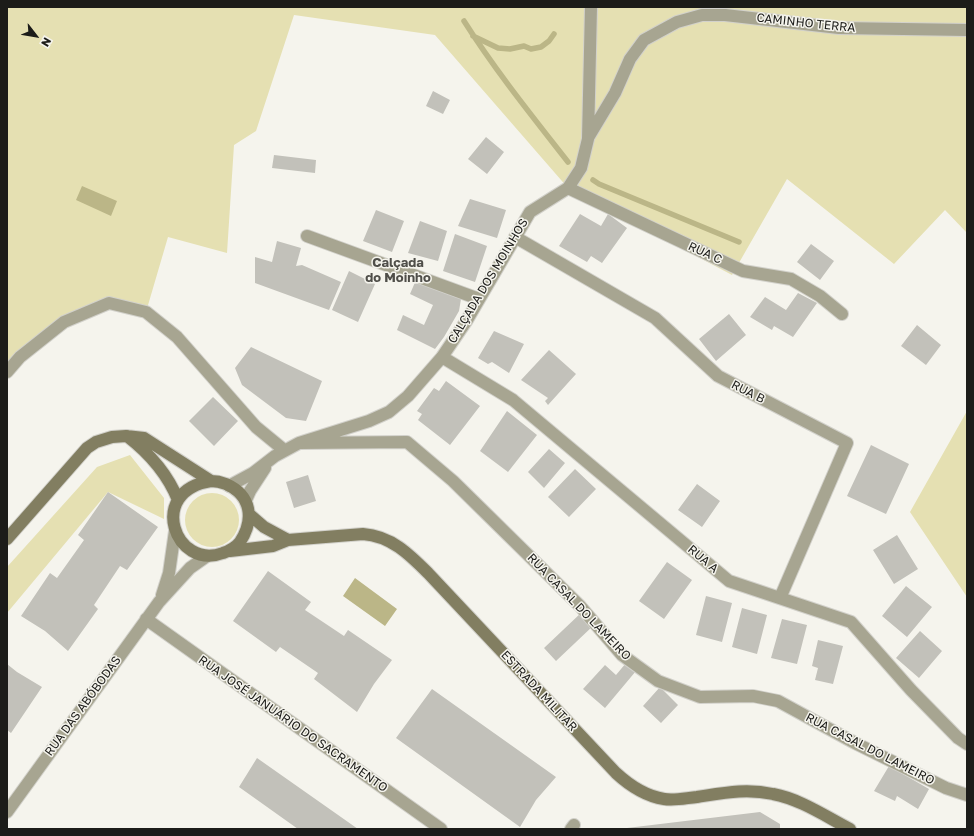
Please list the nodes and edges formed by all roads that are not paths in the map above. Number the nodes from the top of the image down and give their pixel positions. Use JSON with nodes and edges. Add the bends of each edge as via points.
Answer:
{"nodes":[{"id":1,"x":591,"y":7,"type":"edge"},
{"id":2,"x":967,"y":30,"type":"edge"},
{"id":3,"x":588,"y":139,"type":"junction"},
{"id":4,"x":568,"y":188,"type":"junction"},
{"id":5,"x":307,"y":236,"type":"dead end"},
{"id":6,"x":515,"y":237,"type":"junction"},
{"id":7,"x":479,"y":299,"type":"junction"},
{"id":8,"x":842,"y":314,"type":"dead end"},
{"id":9,"x":442,"y":357,"type":"junction"},
{"id":10,"x":7,"y":372,"type":"edge"},
{"id":11,"x":126,"y":436,"type":"junction"},
{"id":12,"x":299,"y":443,"type":"junction"},
{"id":13,"x":279,"y":453,"type":"junction"},
{"id":14,"x":211,"y":481,"type":"junction"},
{"id":15,"x":229,"y":486,"type":"junction"},
{"id":16,"x":178,"y":500,"type":"junction"},
{"id":17,"x":246,"y":500,"type":"junction"},
{"id":18,"x":249,"y":514,"type":"junction"},
{"id":19,"x":175,"y":531,"type":"junction"},
{"id":20,"x":7,"y":540,"type":"edge"},
{"id":21,"x":288,"y":540,"type":"junction"},
{"id":22,"x":230,"y":551,"type":"junction"},
{"id":23,"x":207,"y":556,"type":"junction"},
{"id":24,"x":780,"y":598,"type":"junction"},
{"id":25,"x":159,"y":602,"type":"junction"},
{"id":26,"x":146,"y":619,"type":"junction"},
{"id":27,"x":967,"y":744,"type":"edge"},
{"id":28,"x":967,"y":795,"type":"edge"},
{"id":29,"x":7,"y":812,"type":"edge"},
{"id":30,"x":441,"y":829,"type":"edge"},
{"id":31,"x":850,"y":829,"type":"edge"}],
"edges":[{"from":1,"to":3,"type":"street","name":"CALÇADA DOS MOINHOS"},
{"from":2,"to":3,"type":"street","name":"CAMINHO TERRA","via":[[839,28],[725,15],[702,15],[677,22],[644,40],[630,59],[615,93]]},
{"from":3,"to":4,"type":"street","name":"CALÇADA DOS MOINHOS","via":[[581,168]]},
{"from":4,"to":6,"type":"street","name":"CALÇADA DOS MOINHOS","via":[[530,212]]},
{"from":4,"to":8,"type":"street","name":"RUA C","via":[[743,271],[791,280],[820,296]]},
{"from":5,"to":7,"type":"street"},
{"from":6,"to":7,"type":"street","name":"CALÇADA DOS MOINHOS"},
{"from":6,"to":24,"type":"street","name":"RUA B","via":[[655,318],[718,376],[847,443]]},
{"from":7,"to":9,"type":"street","name":"CALÇADA DOS MOINHOS"},
{"from":9,"to":12,"type":"street","name":"CALÇADA DOS MOINHOS","via":[[408,396],[389,412]]},
{"from":9,"to":24,"type":"street","name":"RUA A","via":[[513,400],[730,581]]},
{"from":10,"to":13,"type":"street","via":[[20,357],[64,322],[109,303],[146,312],[177,337]]},
{"from":11,"to":14,"type":"street","via":[[144,438]]},
{"from":11,"to":16,"type":"street","via":[[153,459],[174,489]]},
{"from":11,"to":20,"type":"street","via":[[96,442],[88,448]]},
{"from":12,"to":13,"type":"street","name":"CALÇADA DOS MOINHOS"},
{"from":12,"to":28,"type":"street","name":"RUA CASAL DO LAMEIRO","via":[[407,442],[453,481],[580,606],[622,655],[658,681],[700,697],[753,696],[778,701],[855,743],[946,788]]},
{"from":13,"to":15,"type":"street","name":"CALÇADA DOS MOINHOS","via":[[253,473]]},
{"from":13,"to":17,"type":"street","via":[[256,481]]},
{"from":14,"to":15,"type":"street"},
{"from":14,"to":16,"type":"street","via":[[199,482]]},
{"from":15,"to":17,"type":"street"},
{"from":16,"to":19,"type":"street","via":[[174,509]]},
{"from":17,"to":18,"type":"street"},
{"from":18,"to":21,"type":"street","via":[[264,527]]},
{"from":18,"to":22,"type":"street","via":[[247,529],[240,543]]},
{"from":19,"to":23,"type":"street","via":[[191,551]]},
{"from":19,"to":25,"type":"street","name":"RUA DAS ABÓBODAS","via":[[169,573]]},
{"from":21,"to":22,"type":"street","name":"ESTRADA MILITAR","via":[[273,546]]},
{"from":21,"to":31,"type":"street","name":"ESTRADA MILITAR","via":[[370,534],[402,548],[616,773],[638,790],[664,799],[742,790],[772,794],[796,801]]},
{"from":22,"to":23,"type":"street","via":[[217,556]]},
{"from":23,"to":25,"type":"street","name":"RUA DAS ABÓBODAS","via":[[190,568]]},
{"from":24,"to":27,"type":"street","name":"RUA A","via":[[851,622],[911,690]]},
{"from":25,"to":26,"type":"street","name":"RUA DAS ABÓBODAS"},
{"from":26,"to":29,"type":"street","name":"RUA DAS ABÓBODAS"},
{"from":26,"to":30,"type":"street","name":"RUA JOSÉ JANUÁRIO DO SACRAMENTO"}]}
